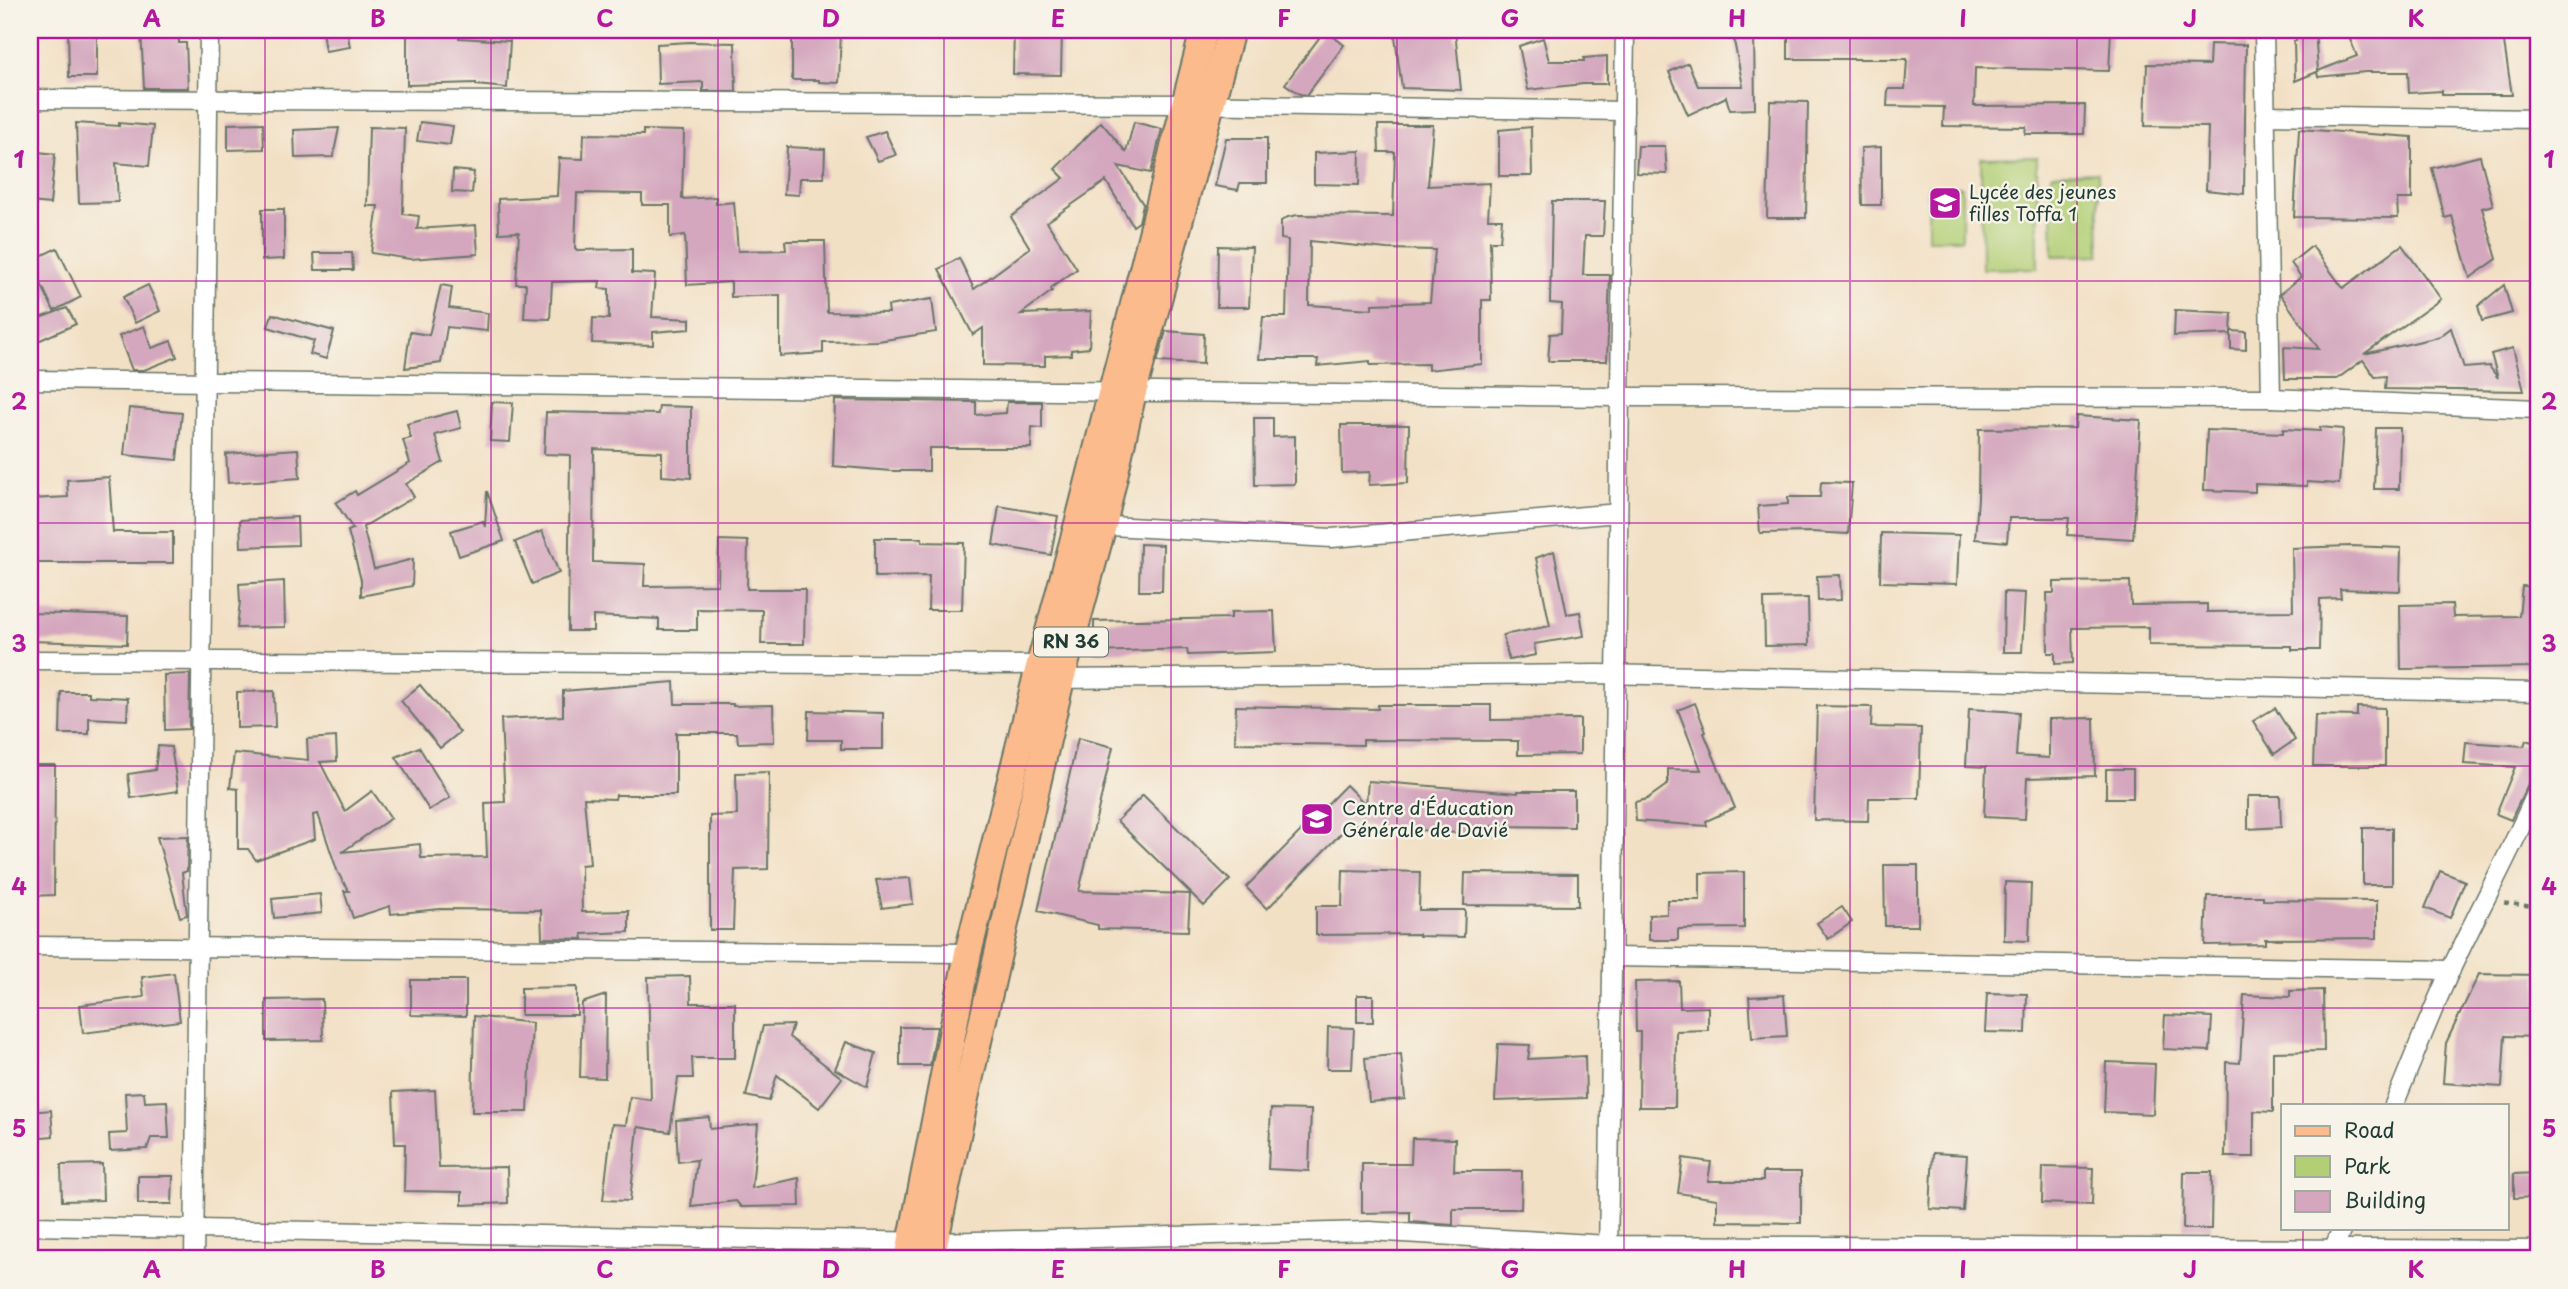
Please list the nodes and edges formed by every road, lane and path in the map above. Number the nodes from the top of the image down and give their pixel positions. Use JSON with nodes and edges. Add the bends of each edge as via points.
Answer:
{"nodes":[{"id":1,"x":209,"y":30,"type":"edge"},
{"id":2,"x":1204,"y":30,"type":"edge"},
{"id":3,"x":1231,"y":30,"type":"edge"},
{"id":4,"x":1625,"y":30,"type":"edge"},
{"id":5,"x":2264,"y":30,"type":"edge"},
{"id":6,"x":30,"y":99,"type":"edge"},
{"id":7,"x":208,"y":100,"type":"junction"},
{"id":8,"x":1198,"y":105,"type":"junction"},
{"id":9,"x":1624,"y":111,"type":"junction"},
{"id":10,"x":2265,"y":115,"type":"junction"},
{"id":11,"x":2538,"y":119,"type":"edge"},
{"id":12,"x":30,"y":380,"type":"edge"},
{"id":13,"x":205,"y":381,"type":"junction"},
{"id":14,"x":1122,"y":392,"type":"junction"},
{"id":15,"x":1619,"y":397,"type":"junction"},
{"id":16,"x":2271,"y":398,"type":"junction"},
{"id":17,"x":2538,"y":409,"type":"edge"},
{"id":18,"x":1618,"y":513,"type":"junction"},
{"id":19,"x":1091,"y":525,"type":"junction"},
{"id":20,"x":30,"y":660,"type":"edge"},
{"id":21,"x":201,"y":661,"type":"junction"},
{"id":22,"x":1046,"y":675,"type":"junction"},
{"id":23,"x":1616,"y":677,"type":"junction"},
{"id":24,"x":2538,"y":692,"type":"edge"},
{"id":25,"x":2538,"y":789,"type":"edge"},
{"id":26,"x":2484,"y":900,"type":"junction"},
{"id":27,"x":2538,"y":907,"type":"edge"},
{"id":28,"x":30,"y":946,"type":"edge"},
{"id":29,"x":198,"y":948,"type":"junction"},
{"id":30,"x":968,"y":953,"type":"junction"},
{"id":31,"x":1612,"y":957,"type":"junction"},
{"id":32,"x":2451,"y":970,"type":"junction"},
{"id":33,"x":2394,"y":1104,"type":"edge"},
{"id":34,"x":30,"y":1226,"type":"edge"},
{"id":35,"x":195,"y":1229,"type":"junction"},
{"id":36,"x":2341,"y":1230,"type":"edge"},
{"id":37,"x":2538,"y":1250,"type":"edge"},
{"id":38,"x":921,"y":1251,"type":"edge"},
{"id":39,"x":1608,"y":1252,"type":"edge"},
{"id":40,"x":2331,"y":1254,"type":"edge"},
{"id":41,"x":194,"y":1259,"type":"edge"}],
"edges":[{"from":1,"to":7,"type":"street"},
{"from":2,"to":8,"type":"main road","number":"RN 36"},
{"from":3,"to":8,"type":"main road","number":"RN 36"},
{"from":4,"to":9,"type":"street"},
{"from":5,"to":10,"type":"street"},
{"from":6,"to":7,"type":"street"},
{"from":7,"to":8,"type":"street"},
{"from":7,"to":13,"type":"street"},
{"from":8,"to":9,"type":"street"},
{"from":8,"to":14,"type":"main road","number":"RN 36"},
{"from":9,"to":15,"type":"street"},
{"from":10,"to":11,"type":"street"},
{"from":10,"to":16,"type":"street"},
{"from":12,"to":13,"type":"street"},
{"from":13,"to":14,"type":"street"},
{"from":13,"to":21,"type":"street"},
{"from":14,"to":15,"type":"street"},
{"from":14,"to":19,"type":"main road","number":"RN 36"},
{"from":15,"to":16,"type":"street"},
{"from":15,"to":18,"type":"street"},
{"from":16,"to":17,"type":"street"},
{"from":18,"to":19,"type":"street","via":[[1332,538]]},
{"from":18,"to":23,"type":"street"},
{"from":19,"to":22,"type":"main road","number":"RN 36"},
{"from":20,"to":21,"type":"street"},
{"from":21,"to":22,"type":"street"},
{"from":21,"to":29,"type":"street"},
{"from":22,"to":23,"type":"street"},
{"from":22,"to":30,"type":"main road","number":"RN 36"},
{"from":22,"to":38,"type":"main road","number":"RN 36"},
{"from":23,"to":24,"type":"street"},
{"from":23,"to":31,"type":"street"},
{"from":25,"to":26,"type":"street"},
{"from":26,"to":27,"type":"path"},
{"from":26,"to":32,"type":"street"},
{"from":28,"to":29,"type":"street"},
{"from":29,"to":30,"type":"street"},
{"from":29,"to":35,"type":"street"},
{"from":30,"to":38,"type":"main road","number":"RN 36"},
{"from":31,"to":32,"type":"street"},
{"from":31,"to":39,"type":"street"},
{"from":32,"to":33,"type":"street"},
{"from":34,"to":35,"type":"street"},
{"from":35,"to":38,"type":"street"},
{"from":35,"to":41,"type":"street"},
{"from":36,"to":40,"type":"street"},
{"from":37,"to":40,"type":"street"},
{"from":38,"to":39,"type":"street","via":[[1369,1231]]},
{"from":39,"to":40,"type":"street"}]}
